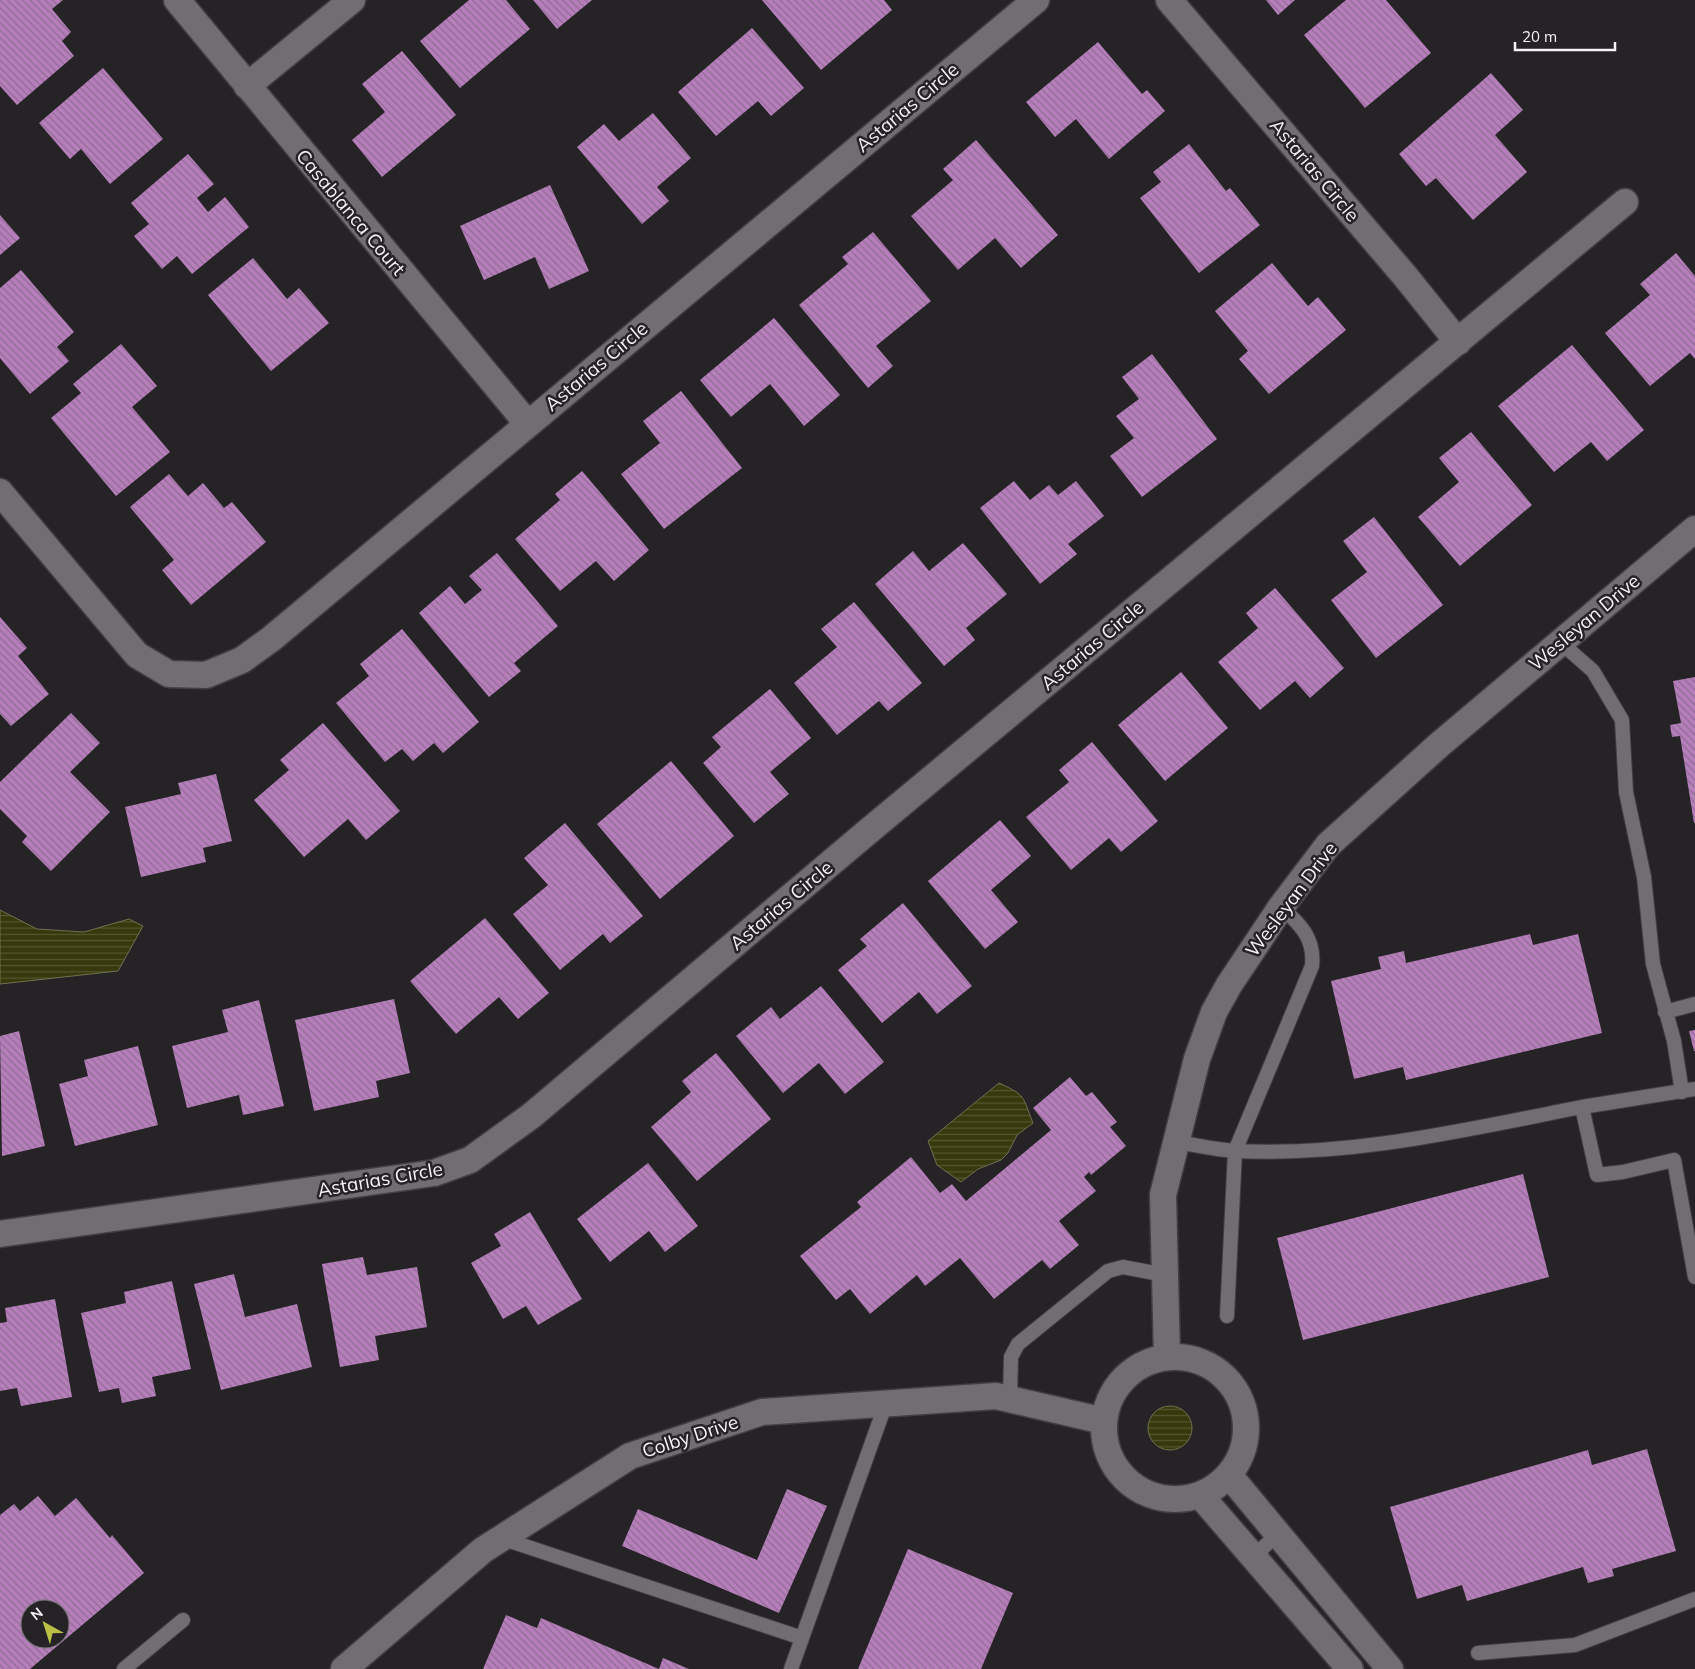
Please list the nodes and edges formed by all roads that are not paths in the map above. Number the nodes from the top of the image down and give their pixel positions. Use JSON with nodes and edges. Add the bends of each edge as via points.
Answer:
{"nodes":[{"id":1,"x":177,"y":0,"type":"edge"},
{"id":2,"x":352,"y":0,"type":"edge"},
{"id":3,"x":1036,"y":0,"type":"edge"},
{"id":4,"x":1169,"y":0,"type":"edge"},
{"id":5,"x":247,"y":86,"type":"junction"},
{"id":6,"x":1625,"y":202,"type":"dead end"},
{"id":7,"x":1458,"y":342,"type":"junction"},
{"id":8,"x":527,"y":424,"type":"junction"},
{"id":9,"x":0,"y":492,"type":"edge"},
{"id":10,"x":1695,"y":529,"type":"edge"},
{"id":11,"x":1560,"y":642,"type":"junction"},
{"id":12,"x":1281,"y":907,"type":"junction"},
{"id":13,"x":1695,"y":1004,"type":"edge"},
{"id":14,"x":1665,"y":1012,"type":"junction"},
{"id":15,"x":1689,"y":1091,"type":"edge"},
{"id":16,"x":1582,"y":1107,"type":"junction"},
{"id":17,"x":1176,"y":1142,"type":"junction"},
{"id":18,"x":1235,"y":1151,"type":"junction"},
{"id":19,"x":0,"y":1234,"type":"edge"},
{"id":20,"x":1165,"y":1275,"type":"junction"},
{"id":21,"x":1695,"y":1277,"type":"edge"},
{"id":22,"x":1227,"y":1316,"type":"dead end"},
{"id":23,"x":1167,"y":1357,"type":"junction"},
{"id":24,"x":1010,"y":1399,"type":"junction"},
{"id":25,"x":886,"y":1403,"type":"junction"},
{"id":26,"x":1104,"y":1421,"type":"junction"},
{"id":27,"x":1229,"y":1475,"type":"junction"},
{"id":28,"x":1200,"y":1495,"type":"junction"},
{"id":29,"x":1279,"y":1534,"type":"junction"},
{"id":30,"x":501,"y":1538,"type":"junction"},
{"id":31,"x":1254,"y":1556,"type":"junction"},
{"id":32,"x":1695,"y":1599,"type":"edge"},
{"id":33,"x":183,"y":1620,"type":"dead end"},
{"id":34,"x":802,"y":1638,"type":"junction"},
{"id":35,"x":1478,"y":1654,"type":"dead end"},
{"id":36,"x":124,"y":1669,"type":"edge"},
{"id":37,"x":344,"y":1669,"type":"edge"},
{"id":38,"x":791,"y":1669,"type":"edge"},
{"id":39,"x":1350,"y":1669,"type":"edge"},
{"id":40,"x":1388,"y":1669,"type":"edge"}],
"edges":[{"from":1,"to":5,"type":"street","name":"Casablanca Court"},
{"from":2,"to":5,"type":"street"},
{"from":3,"to":8,"type":"street","name":"Astarias Circle"},
{"from":4,"to":7,"type":"street","name":"Astarias Circle","via":[[1399,268]]},
{"from":5,"to":8,"type":"street","name":"Casablanca Court"},
{"from":6,"to":7,"type":"street","name":"Astarias Circle"},
{"from":7,"to":19,"type":"street","name":"Astarias Circle","via":[[878,823],[531,1116],[470,1160],[434,1173]]},
{"from":8,"to":9,"type":"street","name":"Astarias Circle","via":[[271,639],[242,660],[206,675],[170,674],[137,655]]},
{"from":10,"to":11,"type":"street","name":"Wesleyan Drive"},
{"from":11,"to":12,"type":"street","name":"Wesleyan Drive","via":[[1328,845]]},
{"from":11,"to":14,"type":"lane","via":[[1593,671],[1622,720],[1626,792],[1644,877],[1653,964]]},
{"from":12,"to":17,"type":"street","name":"Wesleyan Drive","via":[[1214,1012],[1197,1059]]},
{"from":12,"to":18,"type":"lane","via":[[1306,932],[1312,944],[1312,966]]},
{"from":13,"to":14,"type":"lane"},
{"from":14,"to":15,"type":"lane"},
{"from":15,"to":16,"type":"lane"},
{"from":16,"to":18,"type":"lane","via":[[1343,1149]]},
{"from":16,"to":21,"type":"lane","via":[[1597,1175],[1674,1160]]},
{"from":17,"to":18,"type":"lane"},
{"from":17,"to":20,"type":"street","name":"Wesleyan Drive","via":[[1163,1195]]},
{"from":18,"to":22,"type":"lane"},
{"from":20,"to":23,"type":"street","name":"Wesleyan Drive"},
{"from":20,"to":24,"type":"lane","via":[[1123,1266],[1108,1271],[1018,1344],[1011,1357]]},
{"from":23,"to":26,"type":"street","via":[[1144,1365],[1124,1378],[1110,1398]]},
{"from":23,"to":27,"type":"street","via":[[1188,1358],[1208,1365],[1238,1394],[1245,1415],[1246,1436]]},
{"from":24,"to":25,"type":"street","name":"Colby Drive","via":[[996,1396]]},
{"from":24,"to":26,"type":"street","name":"Colby Drive"},
{"from":25,"to":30,"type":"street","name":"Colby Drive","via":[[762,1412],[630,1456]]},
{"from":25,"to":34,"type":"lane"},
{"from":26,"to":28,"type":"street","via":[[1106,1445],[1115,1467],[1131,1485],[1153,1496],[1176,1500]]},
{"from":27,"to":28,"type":"street"},
{"from":27,"to":29,"type":"street"},
{"from":28,"to":31,"type":"street"},
{"from":29,"to":31,"type":"lane"},
{"from":29,"to":40,"type":"street"},
{"from":30,"to":34,"type":"lane"},
{"from":30,"to":37,"type":"street","name":"Colby Drive"},
{"from":31,"to":39,"type":"street"},
{"from":32,"to":35,"type":"lane","via":[[1575,1645]]},
{"from":33,"to":36,"type":"lane"},
{"from":34,"to":38,"type":"lane"}]}
